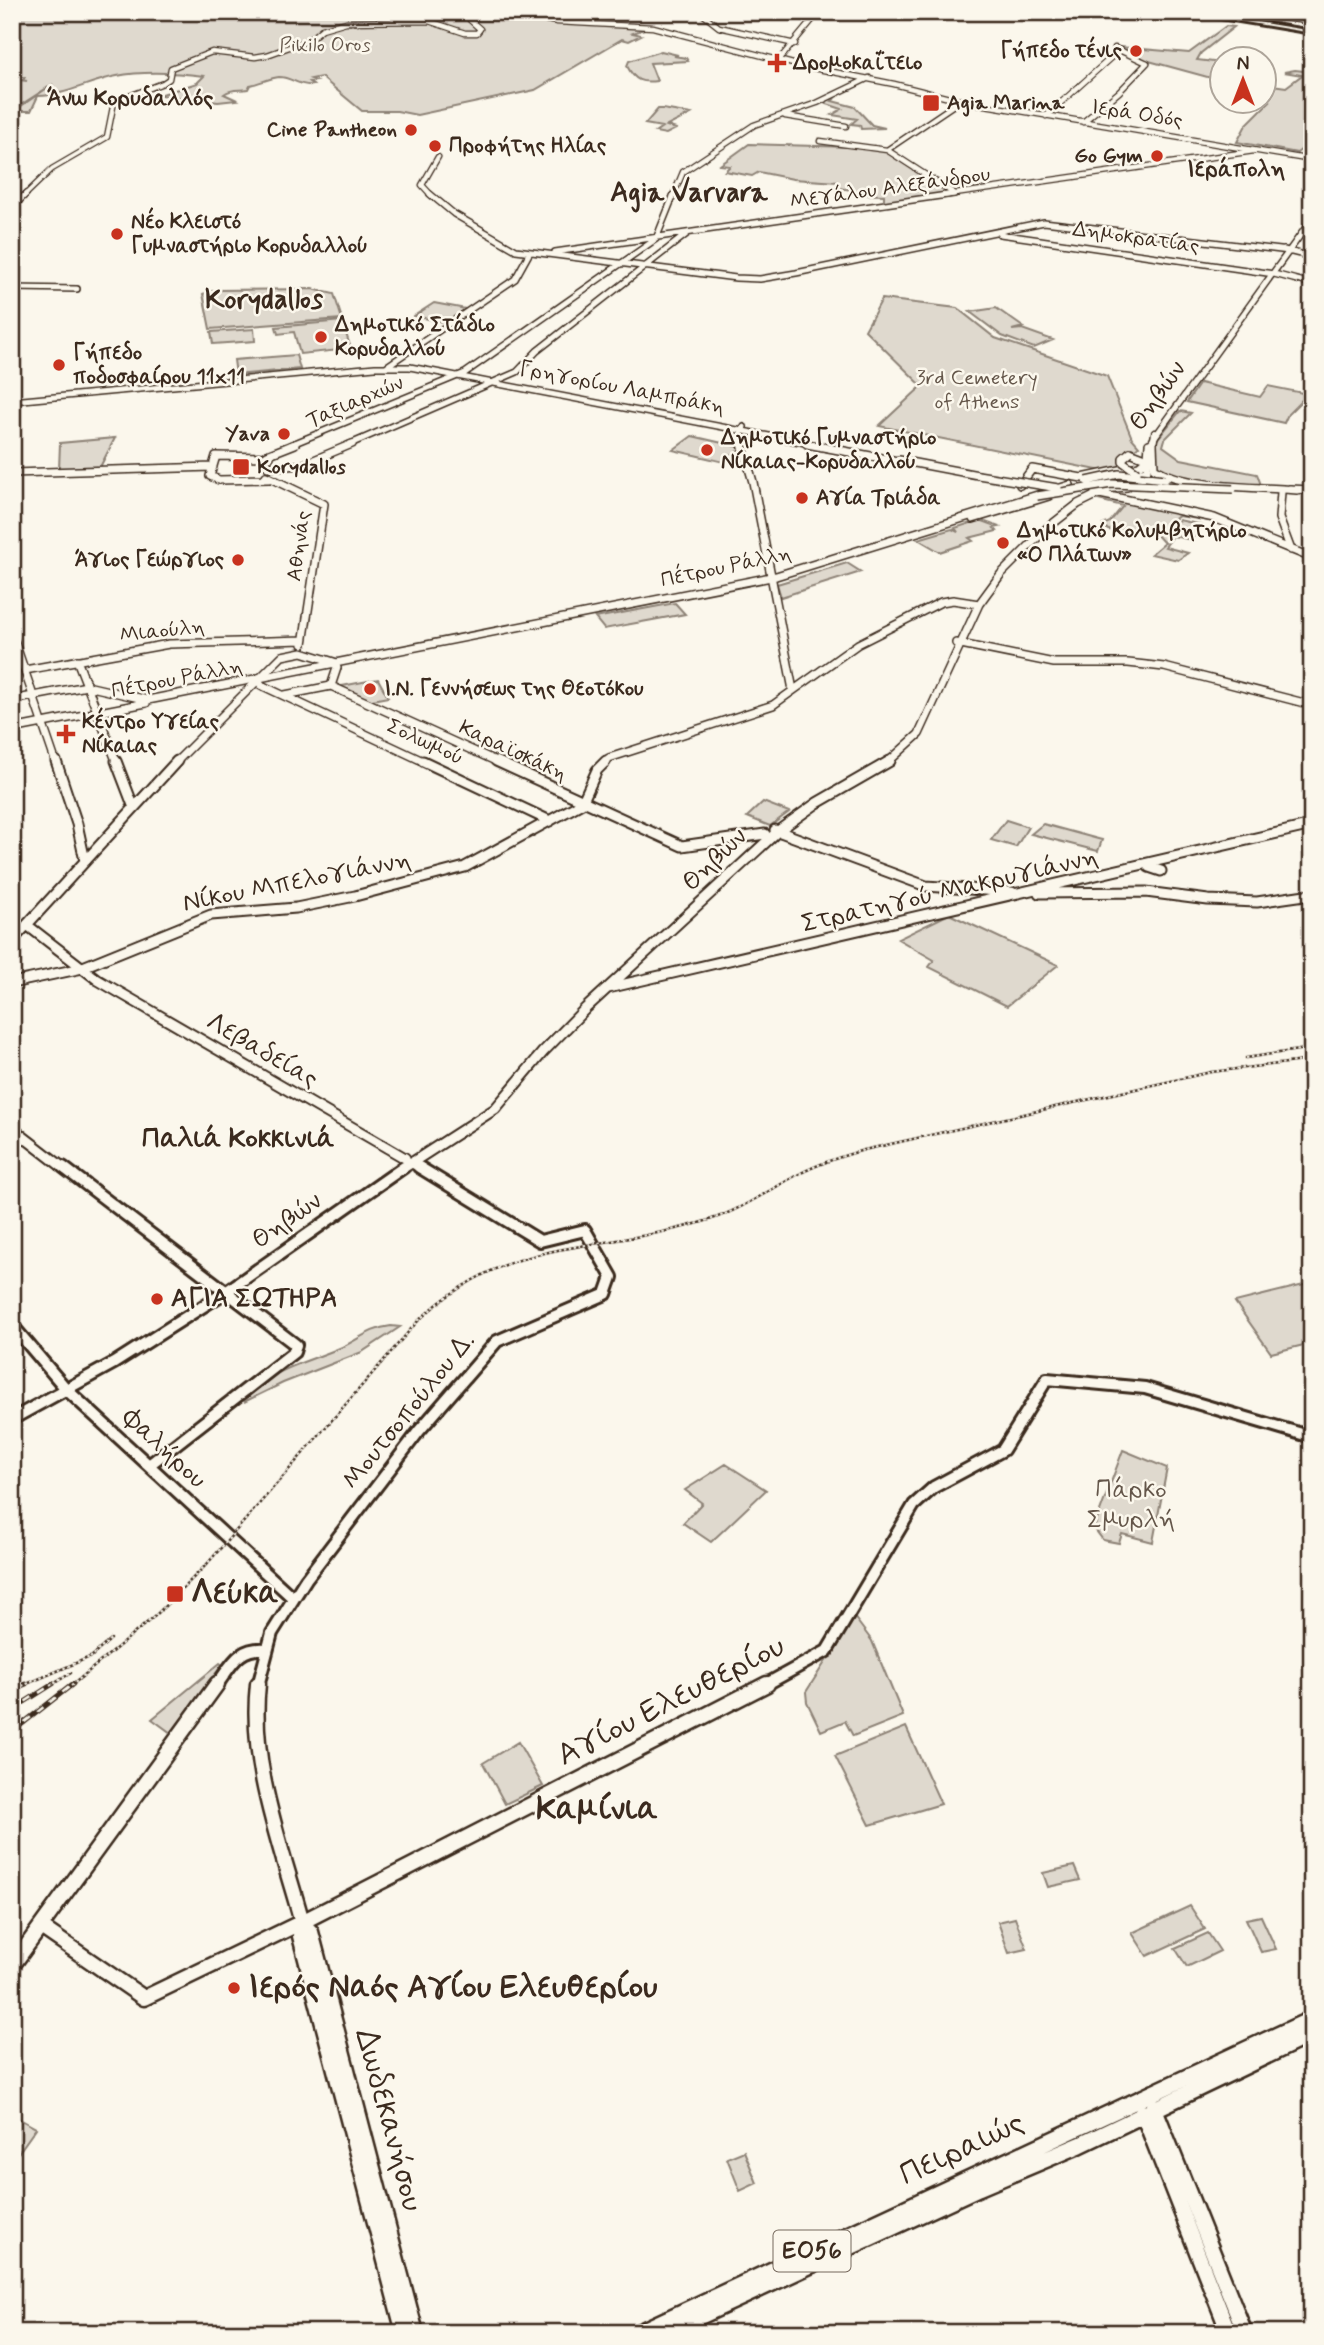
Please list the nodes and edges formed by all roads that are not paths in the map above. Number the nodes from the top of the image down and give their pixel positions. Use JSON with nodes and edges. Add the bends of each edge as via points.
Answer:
{"nodes":[{"id":1,"x":470,"y":12,"type":"edge"},
{"id":2,"x":508,"y":12,"type":"edge"},
{"id":3,"x":615,"y":12,"type":"edge"},
{"id":4,"x":700,"y":12,"type":"edge"},
{"id":5,"x":819,"y":12,"type":"edge"},
{"id":6,"x":1186,"y":12,"type":"edge"},
{"id":7,"x":1198,"y":12,"type":"edge"},
{"id":8,"x":1243,"y":12,"type":"edge"},
{"id":9,"x":538,"y":18,"type":"junction"},
{"id":10,"x":1312,"y":22,"type":"edge"},
{"id":11,"x":1312,"y":31,"type":"edge"},
{"id":12,"x":795,"y":44,"type":"junction"},
{"id":13,"x":780,"y":58,"type":"junction"},
{"id":14,"x":869,"y":78,"type":"junction"},
{"id":15,"x":960,"y":100,"type":"junction"},
{"id":16,"x":1046,"y":115,"type":"junction"},
{"id":17,"x":781,"y":116,"type":"junction"},
{"id":18,"x":1084,"y":122,"type":"junction"},
{"id":19,"x":833,"y":133,"type":"dead end"},
{"id":20,"x":108,"y":137,"type":"junction"},
{"id":21,"x":827,"y":137,"type":"dead end"},
{"id":22,"x":1256,"y":148,"type":"junction"},
{"id":23,"x":890,"y":149,"type":"junction"},
{"id":24,"x":438,"y":157,"type":"dead end"},
{"id":25,"x":1312,"y":159,"type":"edge"},
{"id":26,"x":957,"y":194,"type":"junction"},
{"id":27,"x":12,"y":208,"type":"edge"},
{"id":28,"x":1312,"y":212,"type":"edge"},
{"id":29,"x":12,"y":213,"type":"edge"},
{"id":30,"x":1312,"y":219,"type":"edge"},
{"id":31,"x":993,"y":233,"type":"junction"},
{"id":32,"x":660,"y":234,"type":"junction"},
{"id":33,"x":679,"y":235,"type":"junction"},
{"id":34,"x":634,"y":240,"type":"junction"},
{"id":35,"x":650,"y":244,"type":"junction"},
{"id":36,"x":1287,"y":251,"type":"junction"},
{"id":37,"x":530,"y":252,"type":"junction"},
{"id":38,"x":541,"y":253,"type":"junction"},
{"id":39,"x":1312,"y":257,"type":"edge"},
{"id":40,"x":622,"y":264,"type":"junction"},
{"id":41,"x":646,"y":267,"type":"junction"},
{"id":42,"x":1271,"y":273,"type":"junction"},
{"id":43,"x":1312,"y":284,"type":"edge"},
{"id":44,"x":12,"y":288,"type":"edge"},
{"id":45,"x":76,"y":289,"type":"dead end"},
{"id":46,"x":388,"y":365,"type":"junction"},
{"id":47,"x":463,"y":374,"type":"junction"},
{"id":48,"x":498,"y":380,"type":"junction"},
{"id":49,"x":12,"y":399,"type":"edge"},
{"id":50,"x":745,"y":429,"type":"junction"},
{"id":51,"x":1155,"y":433,"type":"junction"},
{"id":52,"x":267,"y":455,"type":"junction"},
{"id":53,"x":899,"y":460,"type":"junction"},
{"id":54,"x":1143,"y":460,"type":"junction"},
{"id":55,"x":213,"y":467,"type":"junction"},
{"id":56,"x":268,"y":467,"type":"junction"},
{"id":57,"x":12,"y":473,"type":"edge"},
{"id":58,"x":265,"y":478,"type":"junction"},
{"id":59,"x":1167,"y":479,"type":"junction"},
{"id":60,"x":1022,"y":483,"type":"junction"},
{"id":61,"x":1120,"y":483,"type":"junction"},
{"id":62,"x":1064,"y":488,"type":"junction"},
{"id":63,"x":1297,"y":489,"type":"junction"},
{"id":64,"x":1097,"y":490,"type":"junction"},
{"id":65,"x":1039,"y":491,"type":"junction"},
{"id":66,"x":1270,"y":491,"type":"junction"},
{"id":67,"x":1312,"y":491,"type":"edge"},
{"id":68,"x":1280,"y":493,"type":"junction"},
{"id":69,"x":1077,"y":499,"type":"junction"},
{"id":70,"x":922,"y":534,"type":"junction"},
{"id":71,"x":1266,"y":539,"type":"junction"},
{"id":72,"x":1287,"y":540,"type":"junction"},
{"id":73,"x":1291,"y":550,"type":"junction"},
{"id":74,"x":1312,"y":558,"type":"edge"},
{"id":75,"x":772,"y":579,"type":"junction"},
{"id":76,"x":975,"y":604,"type":"junction"},
{"id":77,"x":12,"y":634,"type":"edge"},
{"id":78,"x":303,"y":640,"type":"junction"},
{"id":79,"x":957,"y":643,"type":"junction"},
{"id":80,"x":302,"y":652,"type":"junction"},
{"id":81,"x":76,"y":660,"type":"junction"},
{"id":82,"x":336,"y":664,"type":"junction"},
{"id":83,"x":25,"y":670,"type":"junction"},
{"id":84,"x":811,"y":676,"type":"junction"},
{"id":85,"x":792,"y":680,"type":"junction"},
{"id":86,"x":257,"y":681,"type":"junction"},
{"id":87,"x":236,"y":685,"type":"junction"},
{"id":88,"x":87,"y":686,"type":"junction"},
{"id":89,"x":331,"y":686,"type":"junction"},
{"id":90,"x":247,"y":689,"type":"junction"},
{"id":91,"x":285,"y":695,"type":"junction"},
{"id":92,"x":34,"y":696,"type":"junction"},
{"id":93,"x":12,"y":700,"type":"edge"},
{"id":94,"x":1312,"y":705,"type":"edge"},
{"id":95,"x":97,"y":713,"type":"junction"},
{"id":96,"x":43,"y":723,"type":"junction"},
{"id":97,"x":12,"y":729,"type":"edge"},
{"id":98,"x":582,"y":803,"type":"junction"},
{"id":99,"x":132,"y":810,"type":"junction"},
{"id":100,"x":550,"y":821,"type":"junction"},
{"id":101,"x":1312,"y":827,"type":"edge"},
{"id":102,"x":771,"y":831,"type":"junction"},
{"id":103,"x":85,"y":861,"type":"junction"},
{"id":104,"x":1149,"y":867,"type":"junction"},
{"id":105,"x":1161,"y":871,"type":"dead end"},
{"id":106,"x":1028,"y":894,"type":"junction"},
{"id":107,"x":1312,"y":894,"type":"edge"},
{"id":108,"x":27,"y":925,"type":"junction"},
{"id":109,"x":12,"y":941,"type":"edge"},
{"id":110,"x":82,"y":968,"type":"junction"},
{"id":111,"x":12,"y":983,"type":"edge"},
{"id":112,"x":602,"y":990,"type":"junction"},
{"id":113,"x":12,"y":1128,"type":"edge"},
{"id":114,"x":408,"y":1160,"type":"junction"},
{"id":115,"x":582,"y":1231,"type":"joint"},
{"id":116,"x":224,"y":1289,"type":"junction"},
{"id":117,"x":12,"y":1325,"type":"edge"},
{"id":118,"x":64,"y":1388,"type":"junction"},
{"id":119,"x":12,"y":1412,"type":"edge"},
{"id":120,"x":12,"y":1419,"type":"edge"},
{"id":121,"x":1312,"y":1437,"type":"edge"},
{"id":122,"x":149,"y":1465,"type":"junction"},
{"id":123,"x":293,"y":1598,"type":"junction"},
{"id":124,"x":266,"y":1649,"type":"junction"},
{"id":125,"x":302,"y":1923,"type":"junction"},
{"id":126,"x":41,"y":1927,"type":"junction"},
{"id":127,"x":12,"y":1966,"type":"edge"},
{"id":128,"x":1312,"y":2019,"type":"edge"},
{"id":129,"x":1312,"y":2034,"type":"edge"},
{"id":130,"x":1146,"y":2105,"type":"junction"},
{"id":131,"x":404,"y":2333,"type":"edge"},
{"id":132,"x":416,"y":2333,"type":"edge"},
{"id":133,"x":637,"y":2333,"type":"edge"},
{"id":134,"x":664,"y":2333,"type":"edge"},
{"id":135,"x":1229,"y":2333,"type":"edge"},
{"id":136,"x":1245,"y":2333,"type":"edge"}],
"edges":[{"from":1,"to":20,"type":"street","via":[[478,32],[465,33],[429,21],[349,21],[263,56],[214,52],[171,68],[169,79],[160,85],[114,102]]},
{"from":2,"to":9,"type":"street","name":"Ιερά Οδός"},
{"from":2,"to":13,"type":"street","name":"Ιερά Οδός","via":[[555,22],[656,27]]},
{"from":3,"to":9,"type":"street"},
{"from":4,"to":12,"type":"street","via":[[719,27]]},
{"from":5,"to":12,"type":"street"},
{"from":6,"to":11,"type":"highway"},
{"from":7,"to":11,"type":"highway"},
{"from":8,"to":10,"type":"street"},
{"from":9,"to":13,"type":"street","name":"Ιερά Οδός","via":[[654,26]]},
{"from":12,"to":13,"type":"street"},
{"from":13,"to":14,"type":"street","name":"Ιερά Οδός"},
{"from":14,"to":15,"type":"street","name":"Ιερά Οδός"},
{"from":14,"to":17,"type":"street"},
{"from":15,"to":16,"type":"street","name":"Ιερά Οδός"},
{"from":15,"to":23,"type":"street"},
{"from":16,"to":18,"type":"street","name":"Ιερά Οδός"},
{"from":16,"to":18,"type":"street","via":[[1115,54],[1115,48],[1147,63]]},
{"from":17,"to":19,"type":"street","via":[[846,126]]},
{"from":17,"to":32,"type":"street","via":[[743,130],[682,173]]},
{"from":18,"to":22,"type":"street","name":"Ιερά Οδός"},
{"from":20,"to":27,"type":"street","via":[[52,169]]},
{"from":20,"to":29,"type":"street","via":[[52,171]]},
{"from":21,"to":23,"type":"street","via":[[820,141]]},
{"from":22,"to":25,"type":"street","name":"Ιερά Οδός"},
{"from":22,"to":26,"type":"street","name":"Μεγάλου Αλεξάνδρου"},
{"from":23,"to":26,"type":"street"},
{"from":24,"to":37,"type":"street","via":[[423,186],[454,214],[516,250]]},
{"from":26,"to":33,"type":"street","name":"Μεγάλου Αλεξάνδρου"},
{"from":28,"to":36,"type":"street","name":"Θηβών"},
{"from":30,"to":36,"type":"street","name":"Θηβών"},
{"from":31,"to":36,"type":"street","via":[[1044,222]]},
{"from":31,"to":41,"type":"street","via":[[750,279]]},
{"from":31,"to":42,"type":"street","name":"Δημοκρατίας"},
{"from":32,"to":33,"type":"street"},
{"from":32,"to":34,"type":"street"},
{"from":32,"to":35,"type":"street","name":"Ταξιαρχών"},
{"from":33,"to":41,"type":"street"},
{"from":34,"to":35,"type":"street"},
{"from":34,"to":38,"type":"street"},
{"from":35,"to":40,"type":"street","name":"Ταξιαρχών"},
{"from":36,"to":39,"type":"street"},
{"from":36,"to":42,"type":"street","name":"Θηβών"},
{"from":37,"to":38,"type":"street"},
{"from":37,"to":46,"type":"street","via":[[515,279]]},
{"from":38,"to":40,"type":"street"},
{"from":40,"to":41,"type":"street"},
{"from":40,"to":47,"type":"street","name":"Ταξιαρχών"},
{"from":41,"to":48,"type":"street","via":[[537,351],[519,371]]},
{"from":42,"to":43,"type":"street","name":"Δημοκρατίας"},
{"from":42,"to":51,"type":"street","name":"Θηβών"},
{"from":42,"to":54,"type":"street","name":"Θηβών","via":[[1147,433]]},
{"from":44,"to":45,"type":"street"},
{"from":46,"to":47,"type":"street","name":"Γρηγορίου Λαμπράκη"},
{"from":46,"to":49,"type":"street","name":"Γρηγορίου Λαμπράκη"},
{"from":47,"to":48,"type":"street","name":"Γρηγορίου Λαμπράκη"},
{"from":47,"to":52,"type":"street","name":"Ταξιαρχών"},
{"from":48,"to":50,"type":"street","name":"Γρηγορίου Λαμπράκη"},
{"from":48,"to":56,"type":"street","via":[[302,465]]},
{"from":50,"to":53,"type":"street","name":"Γρηγορίου Λαμπράκη"},
{"from":50,"to":60,"type":"street","name":"Γρηγορίου Λαμπράκη"},
{"from":50,"to":75,"type":"street"},
{"from":51,"to":61,"type":"street","name":"Θηβών","via":[[1148,445],[1147,470]]},
{"from":51,"to":63,"type":"main road","via":[[1154,468],[1162,475]]},
{"from":52,"to":55,"type":"street","via":[[216,456]]},
{"from":52,"to":56,"type":"street"},
{"from":53,"to":60,"type":"street","name":"Γρηγορίου Λαμπράκη"},
{"from":53,"to":62,"type":"main road","bridge":true},
{"from":54,"to":59,"type":"main road","bridge":true,"via":[[1139,453],[1130,452],[1123,459],[1129,468]]},
{"from":54,"to":60,"type":"street","via":[[1139,466],[1082,478],[1032,470]]},
{"from":54,"to":61,"type":"street","name":"Θηβών","via":[[1140,471]]},
{"from":55,"to":57,"type":"street"},
{"from":55,"to":58,"type":"street","via":[[211,478],[215,480]]},
{"from":56,"to":58,"type":"street"},
{"from":58,"to":78,"type":"street","name":"Αθηνάς","via":[[324,504]]},
{"from":59,"to":62,"type":"main road","name":"Πέτρου Ράλλη","bridge":true,"via":[[1119,474]]},
{"from":59,"to":63,"type":"main road","name":"Πέτρου Ράλλη"},
{"from":60,"to":62,"type":"street","name":"Γρηγορίου Λαμπράκη"},
{"from":60,"to":65,"type":"street","name":"Γρηγορίου Λαμπράκη"},
{"from":61,"to":62,"type":"main road"},
{"from":61,"to":64,"type":"main road"},
{"from":61,"to":64,"type":"street","name":"Θηβών"},
{"from":61,"to":66,"type":"main road"},
{"from":62,"to":64,"type":"main road","bridge":true},
{"from":62,"to":64,"type":"street","name":"Γρηγορίου Λαμπράκη"},
{"from":62,"to":65,"type":"main road","name":"Πέτρου Ράλλη"},
{"from":62,"to":69,"type":"street","via":[[1077,494]]},
{"from":62,"to":70,"type":"street","name":"Πέτρου Ράλλη"},
{"from":63,"to":67,"type":"main road","name":"Πέτρου Ράλλη"},
{"from":64,"to":66,"type":"main road","name":"Πέτρου Ράλλη","bridge":true},
{"from":64,"to":69,"type":"street","name":"Θηβών"},
{"from":64,"to":70,"type":"main road","name":"Πέτρου Ράλλη","bridge":true,"via":[[1053,492]]},
{"from":64,"to":71,"type":"street","name":"Γρηγορίου Λαμπράκη","via":[[1209,516]]},
{"from":64,"to":76,"type":"street","name":"Θηβών","via":[[1008,566]]},
{"from":65,"to":75,"type":"main road","name":"Πέτρου Ράλλη"},
{"from":66,"to":68,"type":"main road","name":"Πέτρου Ράλλη"},
{"from":67,"to":68,"type":"main road","name":"Πέτρου Ράλλη"},
{"from":68,"to":72,"type":"street","via":[[1285,503],[1279,516]]},
{"from":69,"to":76,"type":"street","name":"Θηβών","via":[[1002,564]]},
{"from":70,"to":75,"type":"main road","name":"Πέτρου Ράλλη"},
{"from":71,"to":72,"type":"street"},
{"from":71,"to":73,"type":"street","name":"Γρηγορίου Λαμπράκη"},
{"from":72,"to":73,"type":"street"},
{"from":73,"to":74,"type":"street","name":"Γρηγορίου Λαμπράκη"},
{"from":75,"to":82,"type":"main road","name":"Πέτρου Ράλλη"},
{"from":75,"to":85,"type":"street"},
{"from":76,"to":79,"type":"street","name":"Θηβών"},
{"from":76,"to":84,"type":"street","via":[[948,600],[858,644]]},
{"from":77,"to":83,"type":"street"},
{"from":78,"to":80,"type":"street","name":"Αθηνάς"},
{"from":78,"to":81,"type":"street","name":"Μιαούλη","via":[[169,644]]},
{"from":79,"to":94,"type":"street","via":[[1054,663],[1164,667]]},
{"from":79,"to":102,"type":"street","name":"Θηβών","via":[[907,741]]},
{"from":80,"to":82,"type":"street"},
{"from":80,"to":86,"type":"street","via":[[282,656]]},
{"from":81,"to":83,"type":"street","name":"Μιαούλη"},
{"from":81,"to":88,"type":"street"},
{"from":82,"to":86,"type":"main road","name":"Πέτρου Ράλλη"},
{"from":82,"to":89,"type":"street"},
{"from":83,"to":92,"type":"street"},
{"from":84,"to":85,"type":"street"},
{"from":84,"to":85,"type":"street"},
{"from":85,"to":98,"type":"street","via":[[767,707],[609,758],[597,769]]},
{"from":86,"to":87,"type":"main road","name":"Πέτρου Ράλλη"},
{"from":86,"to":88,"type":"main road","name":"Πέτρου Ράλλη","via":[[143,700]]},
{"from":86,"to":90,"type":"street"},
{"from":86,"to":91,"type":"street","name":"Σολωμού"},
{"from":87,"to":90,"type":"street"},
{"from":87,"to":95,"type":"main road","name":"Πέτρου Ράλλη"},
{"from":88,"to":92,"type":"main road"},
{"from":88,"to":95,"type":"street"},
{"from":89,"to":91,"type":"street"},
{"from":89,"to":98,"type":"street","name":"Καραϊσκάκη"},
{"from":90,"to":99,"type":"street"},
{"from":91,"to":100,"type":"street","name":"Σολωμού"},
{"from":92,"to":93,"type":"main road"},
{"from":92,"to":96,"type":"street"},
{"from":95,"to":96,"type":"main road","name":"Πέτρου Ράλλη"},
{"from":95,"to":99,"type":"street"},
{"from":96,"to":97,"type":"main road","name":"Πέτρου Ράλλη"},
{"from":96,"to":103,"type":"street"},
{"from":98,"to":100,"type":"street","name":"Νίκου Μπελογιάννη"},
{"from":98,"to":102,"type":"street","name":"Καραϊσκάκη","via":[[682,846]]},
{"from":99,"to":103,"type":"street"},
{"from":100,"to":110,"type":"street","name":"Νίκου Μπελογιάννη","via":[[459,869],[296,908],[211,915]]},
{"from":101,"to":104,"type":"street","name":"Στρατηγού Μακρυγιάννη"},
{"from":101,"to":106,"type":"street","name":"Στρατηγού Μακρυγιάννη"},
{"from":102,"to":106,"type":"street","via":[[926,886]]},
{"from":102,"to":112,"type":"street","name":"Θηβών"},
{"from":103,"to":108,"type":"street"},
{"from":104,"to":105,"type":"street"},
{"from":104,"to":106,"type":"street","name":"Στρατηγού Μακρυγιάννη"},
{"from":106,"to":107,"type":"street","via":[[1138,892],[1257,902]]},
{"from":106,"to":112,"type":"street","name":"Στρατηγού Μακρυγιάννη"},
{"from":106,"to":112,"type":"street","name":"Στρατηγού Μακρυγιάννη","via":[[850,929]]},
{"from":108,"to":109,"type":"street"},
{"from":108,"to":110,"type":"street","name":"Λεβαδείας"},
{"from":110,"to":111,"type":"street","name":"Νίκου Μπελογιάννη"},
{"from":110,"to":114,"type":"street","name":"Λεβαδείας"},
{"from":112,"to":114,"type":"street","name":"Θηβών","via":[[539,1049],[489,1107]]},
{"from":113,"to":116,"type":"street"},
{"from":114,"to":115,"type":"street","name":"Λεβαδείας","via":[[540,1241]]},
{"from":114,"to":116,"type":"street","name":"Θηβών"},
{"from":115,"to":123,"type":"street","name":"Μουτσοπούλου Δ.","via":[[611,1271],[608,1291],[497,1341],[419,1431]]},
{"from":116,"to":118,"type":"street","name":"Θηβών"},
{"from":116,"to":122,"type":"street","via":[[295,1343],[296,1349]]},
{"from":117,"to":118,"type":"street","name":"Φαλήρου"},
{"from":118,"to":119,"type":"street","name":"Θηβών"},
{"from":118,"to":120,"type":"street","name":"Θηβών"},
{"from":118,"to":122,"type":"street","name":"Φαλήρου"},
{"from":121,"to":125,"type":"street","name":"Αγίου Ελευθερίου","via":[[1145,1388],[1047,1379],[1003,1450],[934,1487],[914,1505],[821,1656]]},
{"from":122,"to":123,"type":"street","name":"Φαλήρου"},
{"from":123,"to":124,"type":"street","name":"Δωδεκανήσου"},
{"from":124,"to":125,"type":"street","name":"Δωδεκανήσου","via":[[257,1698],[259,1752]]},
{"from":124,"to":126,"type":"street","via":[[250,1648],[238,1656]]},
{"from":125,"to":126,"type":"street","name":"Αγίου Ελευθερίου","via":[[144,1998]]},
{"from":125,"to":131,"type":"street","name":"Δωδεκανήσου","via":[[300,1936]]},
{"from":125,"to":132,"type":"street","name":"Δωδεκανήσου","via":[[311,1932]]},
{"from":126,"to":127,"type":"street"},
{"from":128,"to":130,"type":"main road","name":"Πειραιώς","number":"ΕΟ56"},
{"from":129,"to":130,"type":"main road","name":"Πειραιώς","number":"ΕΟ56"},
{"from":130,"to":133,"type":"main road","name":"Πειραιώς","number":"ΕΟ56"},
{"from":130,"to":134,"type":"main road","name":"Πειραιώς","number":"ΕΟ56","via":[[1068,2151],[853,2244]]},
{"from":130,"to":135,"type":"street"},
{"from":130,"to":136,"type":"street"}]}
